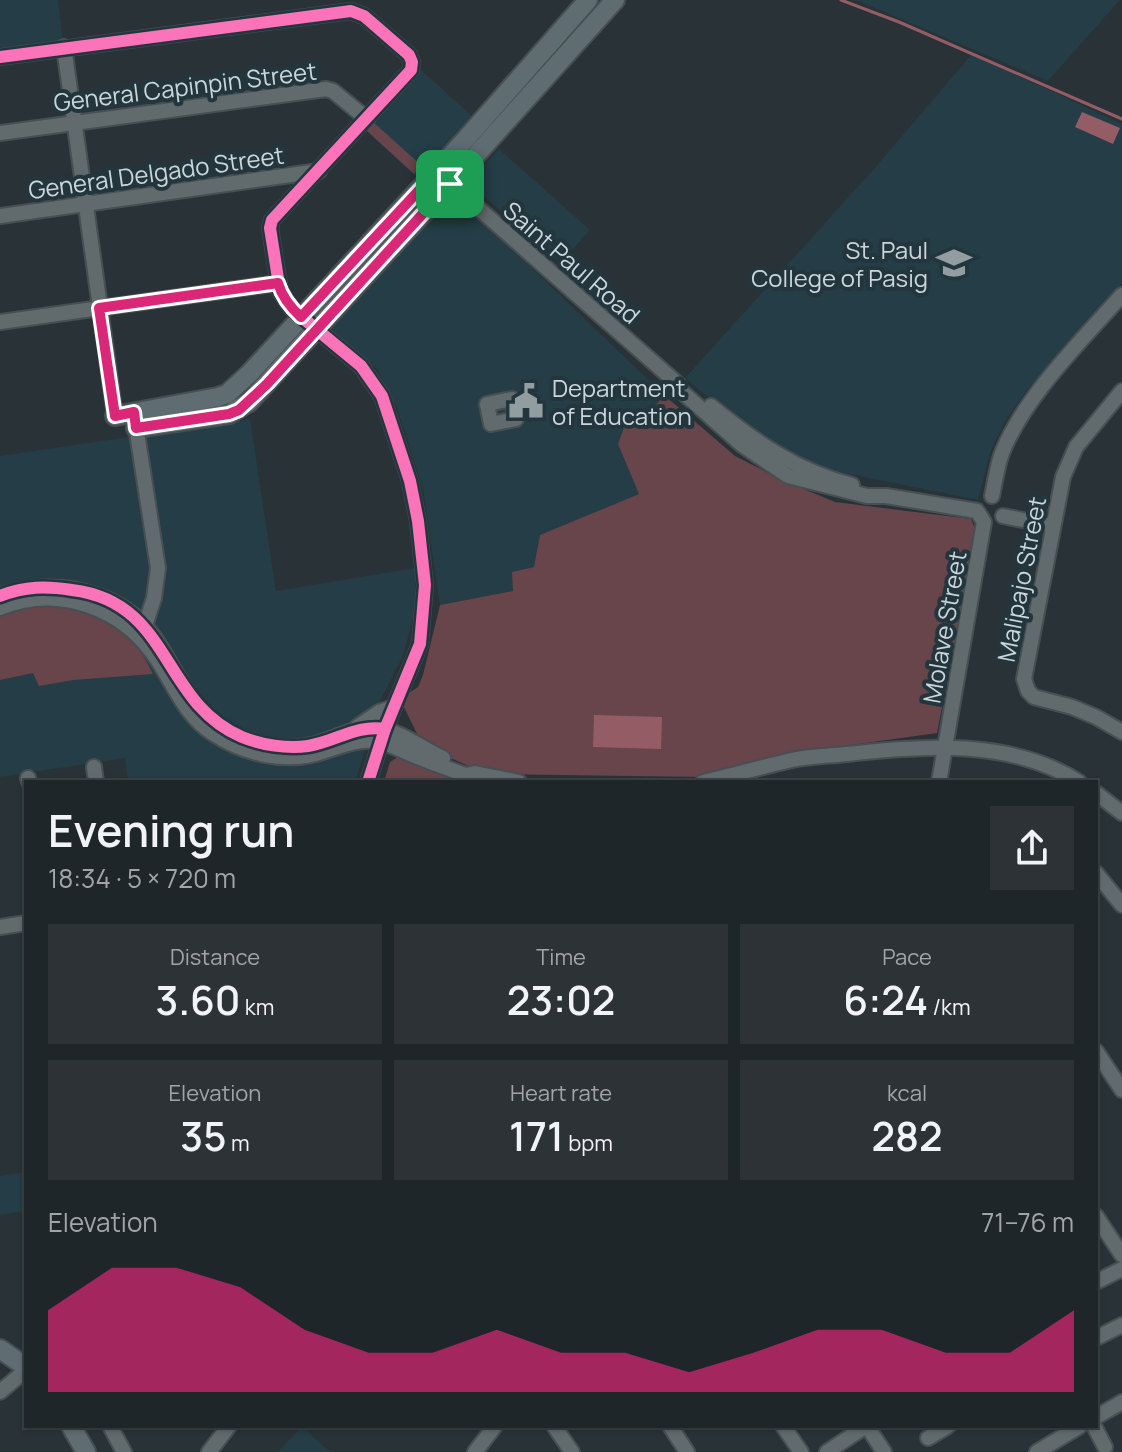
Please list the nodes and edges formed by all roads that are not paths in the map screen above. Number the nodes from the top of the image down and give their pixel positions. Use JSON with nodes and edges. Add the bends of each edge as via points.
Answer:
{"nodes":[{"id":1,"x":588,"y":0,"type":"edge"},
{"id":2,"x":615,"y":0,"type":"edge"},
{"id":3,"x":64,"y":47,"type":"junction"},
{"id":4,"x":0,"y":57,"type":"edge"},
{"id":5,"x":367,"y":119,"type":"junction"},
{"id":6,"x":76,"y":122,"type":"junction"},
{"id":7,"x":0,"y":133,"type":"edge"},
{"id":8,"x":319,"y":171,"type":"junction"},
{"id":9,"x":444,"y":178,"type":"junction"},
{"id":10,"x":84,"y":205,"type":"junction"},
{"id":11,"x":0,"y":216,"type":"edge"},
{"id":12,"x":360,"y":253,"type":"junction"},
{"id":13,"x":375,"y":266,"type":"junction"},
{"id":14,"x":278,"y":283,"type":"junction"},
{"id":15,"x":1122,"y":295,"type":"edge"},
{"id":16,"x":99,"y":308,"type":"junction"},
{"id":17,"x":301,"y":317,"type":"junction"},
{"id":18,"x":0,"y":322,"type":"edge"},
{"id":19,"x":315,"y":330,"type":"junction"},
{"id":20,"x":250,"y":373,"type":"junction"},
{"id":21,"x":264,"y":386,"type":"junction"},
{"id":22,"x":1122,"y":391,"type":"edge"},
{"id":23,"x":115,"y":416,"type":"joint"},
{"id":24,"x":135,"y":420,"type":"junction"},
{"id":25,"x":992,"y":496,"type":"dead end"},
{"id":26,"x":982,"y":515,"type":"joint"},
{"id":27,"x":1003,"y":516,"type":"dead end"},
{"id":28,"x":1053,"y":526,"type":"junction"},
{"id":29,"x":0,"y":596,"type":"edge"},
{"id":30,"x":0,"y":608,"type":"edge"},
{"id":31,"x":143,"y":632,"type":"junction"},
{"id":32,"x":394,"y":707,"type":"junction"},
{"id":33,"x":350,"y":732,"type":"junction"},
{"id":34,"x":1122,"y":732,"type":"edge"},
{"id":35,"x":383,"y":736,"type":"junction"},
{"id":36,"x":946,"y":747,"type":"junction"},
{"id":37,"x":369,"y":780,"type":"edge"},
{"id":38,"x":509,"y":780,"type":"edge"},
{"id":39,"x":711,"y":780,"type":"edge"},
{"id":40,"x":939,"y":780,"type":"edge"},
{"id":41,"x":1076,"y":780,"type":"edge"},
{"id":42,"x":1098,"y":795,"type":"edge"},
{"id":43,"x":1122,"y":813,"type":"edge"},
{"id":44,"x":1098,"y":875,"type":"edge"},
{"id":45,"x":1122,"y":905,"type":"edge"},
{"id":46,"x":24,"y":923,"type":"edge"},
{"id":47,"x":0,"y":927,"type":"edge"},
{"id":48,"x":1098,"y":1054,"type":"edge"},
{"id":49,"x":1122,"y":1090,"type":"edge"},
{"id":50,"x":1098,"y":1219,"type":"edge"},
{"id":51,"x":1122,"y":1255,"type":"edge"},
{"id":52,"x":1122,"y":1269,"type":"edge"},
{"id":53,"x":1098,"y":1281,"type":"edge"},
{"id":54,"x":1122,"y":1325,"type":"edge"},
{"id":55,"x":1098,"y":1337,"type":"edge"},
{"id":56,"x":0,"y":1349,"type":"edge"},
{"id":57,"x":24,"y":1367,"type":"edge"},
{"id":58,"x":24,"y":1371,"type":"edge"},
{"id":59,"x":0,"y":1392,"type":"edge"},
{"id":60,"x":1122,"y":1402,"type":"edge"},
{"id":61,"x":1098,"y":1416,"type":"edge"},
{"id":62,"x":72,"y":1428,"type":"edge"},
{"id":63,"x":111,"y":1428,"type":"edge"},
{"id":64,"x":227,"y":1428,"type":"edge"},
{"id":65,"x":493,"y":1428,"type":"edge"},
{"id":66,"x":555,"y":1428,"type":"edge"},
{"id":67,"x":671,"y":1428,"type":"edge"},
{"id":68,"x":784,"y":1428,"type":"edge"},
{"id":69,"x":863,"y":1428,"type":"edge"},
{"id":70,"x":867,"y":1428,"type":"edge"},
{"id":71,"x":945,"y":1428,"type":"edge"},
{"id":72,"x":1077,"y":1428,"type":"edge"},
{"id":73,"x":1095,"y":1428,"type":"edge"},
{"id":74,"x":928,"y":1438,"type":"dead end"},
{"id":75,"x":1105,"y":1447,"type":"dead end"},
{"id":76,"x":86,"y":1452,"type":"edge"},
{"id":77,"x":124,"y":1452,"type":"edge"},
{"id":78,"x":209,"y":1452,"type":"edge"},
{"id":79,"x":475,"y":1452,"type":"edge"},
{"id":80,"x":572,"y":1452,"type":"edge"},
{"id":81,"x":687,"y":1452,"type":"edge"},
{"id":82,"x":801,"y":1452,"type":"edge"},
{"id":83,"x":827,"y":1452,"type":"edge"},
{"id":84,"x":884,"y":1452,"type":"edge"},
{"id":85,"x":1037,"y":1452,"type":"edge"}],
"edges":[{"from":1,"to":9,"type":"main road"},
{"from":2,"to":9,"type":"main road"},
{"from":3,"to":4,"type":"street"},
{"from":3,"to":5,"type":"street","via":[[351,11],[364,16],[412,62],[411,70]]},
{"from":3,"to":6,"type":"street"},
{"from":5,"to":6,"type":"street","name":"General Capinpin Street","via":[[326,89]]},
{"from":5,"to":8,"type":"street"},
{"from":6,"to":7,"type":"street","name":"General Capinpin Street"},
{"from":6,"to":10,"type":"street"},
{"from":8,"to":10,"type":"street","name":"General Delgado Street"},
{"from":8,"to":14,"type":"street","via":[[272,220]]},
{"from":9,"to":12,"type":"main road"},
{"from":9,"to":13,"type":"main road"},
{"from":9,"to":26,"type":"street","name":"Saint Paul Road","via":[[742,445],[788,476],[842,492]]},
{"from":10,"to":11,"type":"street","name":"General Delgado Street"},
{"from":10,"to":16,"type":"street"},
{"from":12,"to":13,"type":"main road"},
{"from":12,"to":17,"type":"main road"},
{"from":13,"to":19,"type":"main road"},
{"from":14,"to":16,"type":"street"},
{"from":14,"to":17,"type":"street"},
{"from":15,"to":25,"type":"street","via":[[1016,424],[1001,455]]},
{"from":16,"to":18,"type":"street"},
{"from":16,"to":23,"type":"street"},
{"from":17,"to":19,"type":"street"},
{"from":17,"to":20,"type":"main road"},
{"from":19,"to":21,"type":"main road"},
{"from":19,"to":32,"type":"street","via":[[375,383],[410,481],[422,549],[424,619],[420,644]]},
{"from":20,"to":21,"type":"main road"},
{"from":20,"to":24,"type":"main road","via":[[227,394]]},
{"from":21,"to":24,"type":"main road","via":[[229,414]]},
{"from":22,"to":28,"type":"street","name":"Malipajo Street","via":[[1076,447],[1063,477]]},
{"from":23,"to":24,"type":"main road"},
{"from":24,"to":31,"type":"street","via":[[158,568]]},
{"from":26,"to":36,"type":"street","name":"Molave Street"},
{"from":27,"to":28,"type":"street"},
{"from":28,"to":34,"type":"street","name":"Malipajo Street","via":[[1024,679],[1028,691]]},
{"from":29,"to":31,"type":"street","via":[[32,587],[83,591],[117,603]]},
{"from":30,"to":31,"type":"street","via":[[34,598],[87,604]]},
{"from":31,"to":33,"type":"street","via":[[187,694],[220,726],[280,747],[310,746]]},
{"from":31,"to":35,"type":"street","via":[[192,716],[244,750],[275,757],[313,755]]},
{"from":32,"to":33,"type":"street"},
{"from":32,"to":35,"type":"street"},
{"from":33,"to":35,"type":"street","via":[[373,727]]},
{"from":35,"to":37,"type":"street"},
{"from":35,"to":38,"type":"street","via":[[466,775]]},
{"from":36,"to":39,"type":"street","via":[[795,759]]},
{"from":36,"to":40,"type":"street","name":"Molave Street"},
{"from":36,"to":41,"type":"street","via":[[1025,759]]},
{"from":42,"to":43,"type":"street"},
{"from":44,"to":45,"type":"street"},
{"from":46,"to":47,"type":"street"},
{"from":48,"to":49,"type":"street"},
{"from":50,"to":51,"type":"street"},
{"from":52,"to":53,"type":"street"},
{"from":54,"to":55,"type":"street"},
{"from":56,"to":57,"type":"main road"},
{"from":58,"to":59,"type":"street"},
{"from":60,"to":61,"type":"street"},
{"from":62,"to":76,"type":"main road"},
{"from":63,"to":77,"type":"street"},
{"from":64,"to":78,"type":"street"},
{"from":65,"to":79,"type":"street"},
{"from":66,"to":80,"type":"street"},
{"from":67,"to":81,"type":"street"},
{"from":68,"to":82,"type":"street"},
{"from":69,"to":83,"type":"street"},
{"from":70,"to":84,"type":"street"},
{"from":71,"to":74,"type":"street"},
{"from":72,"to":85,"type":"street"},
{"from":73,"to":75,"type":"street"}]}
